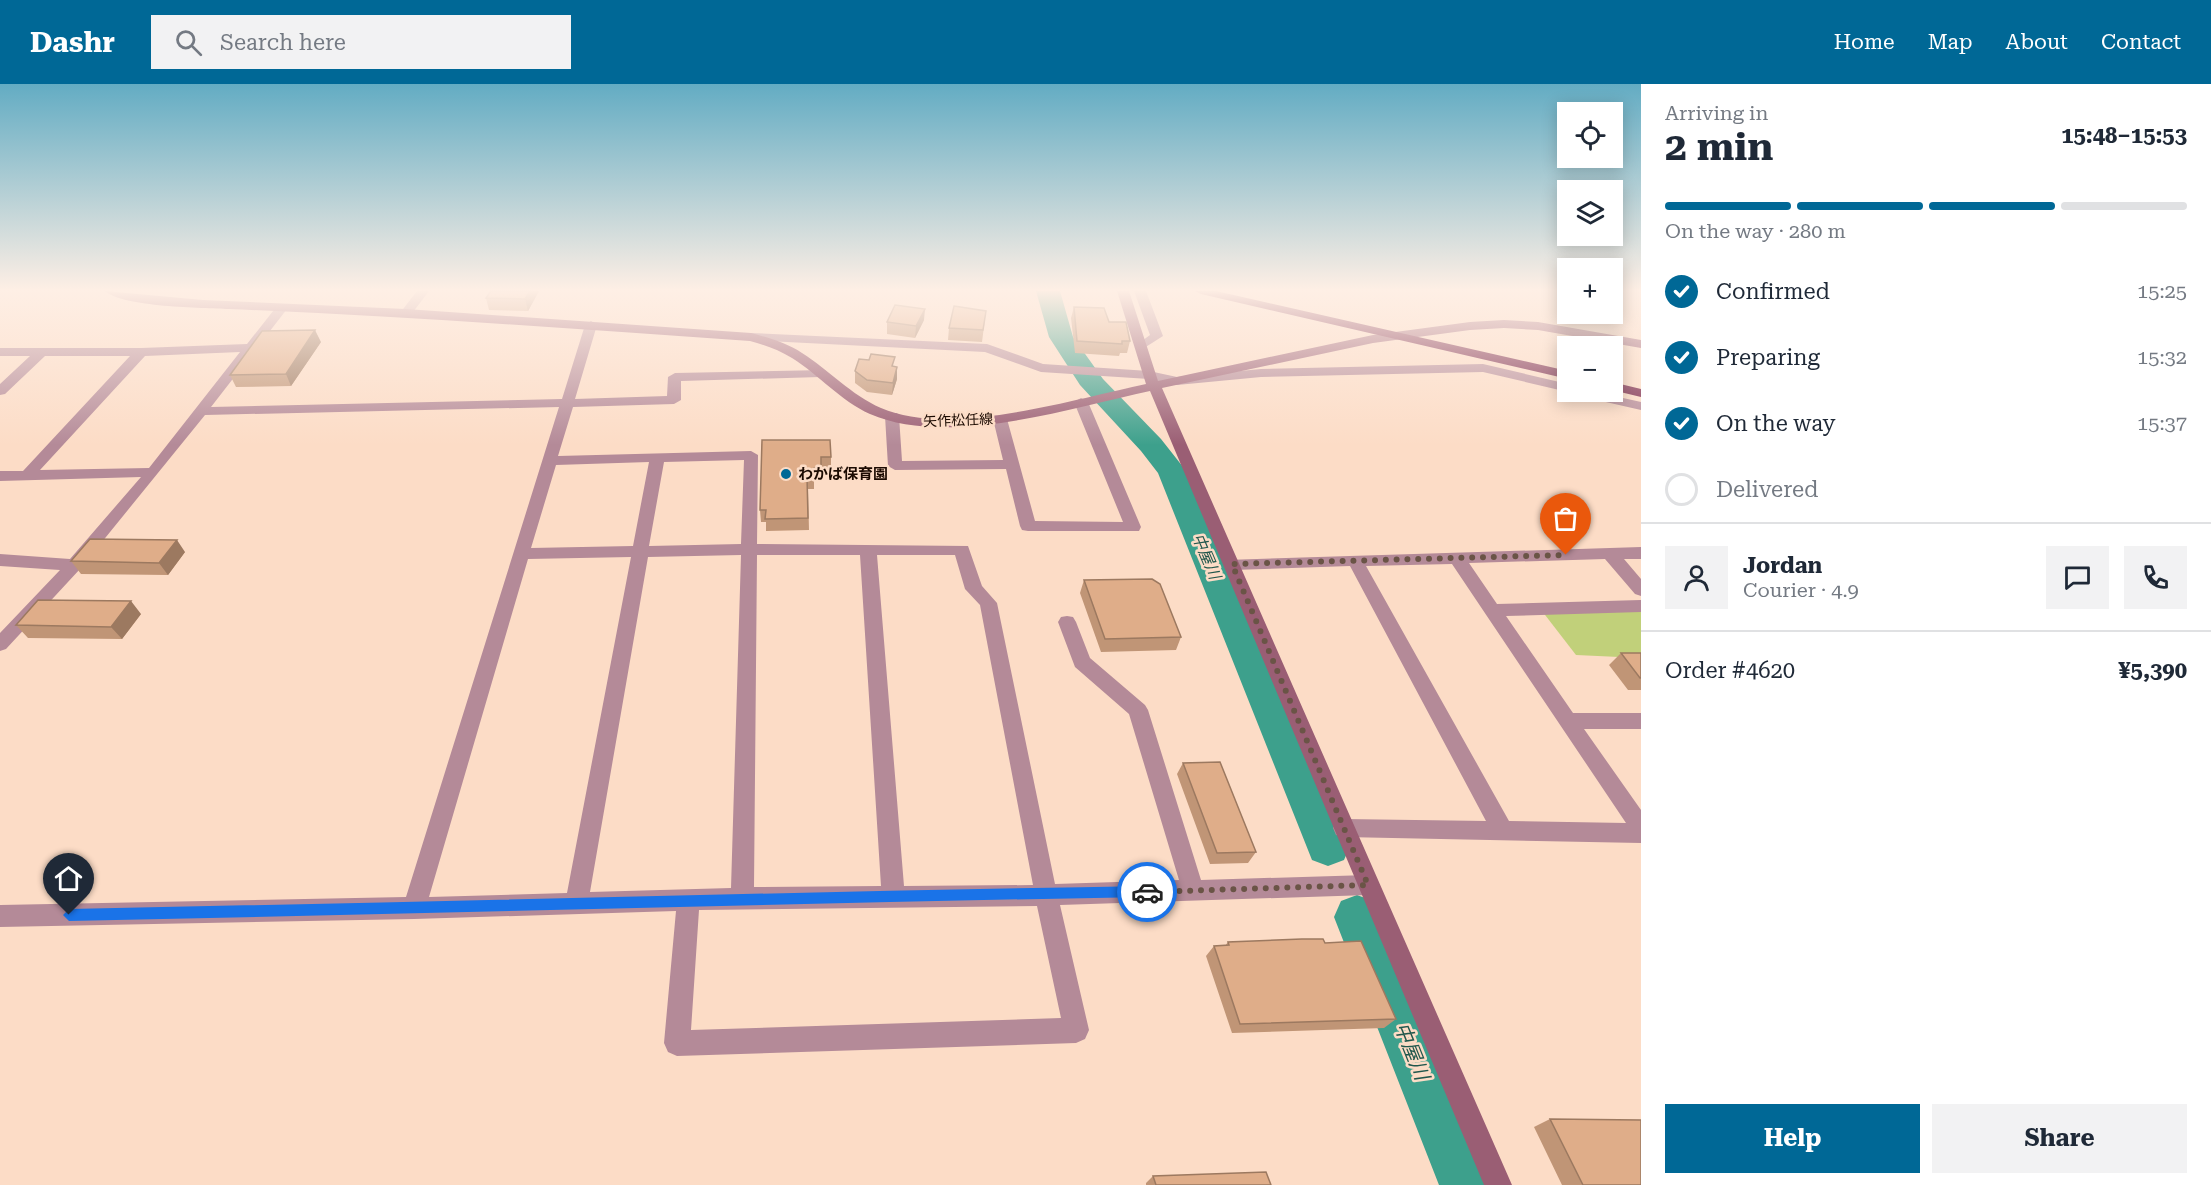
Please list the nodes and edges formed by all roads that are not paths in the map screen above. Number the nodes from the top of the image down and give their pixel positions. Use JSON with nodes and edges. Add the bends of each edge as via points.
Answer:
{"nodes":[{"id":1,"x":254,"y":342,"type":"edge"},
{"id":2,"x":586,"y":342,"type":"edge"},
{"id":3,"x":769,"y":342,"type":"edge"},
{"id":4,"x":866,"y":342,"type":"edge"},
{"id":5,"x":1140,"y":342,"type":"edge"},
{"id":6,"x":1147,"y":342,"type":"edge"},
{"id":7,"x":1366,"y":342,"type":"edge"},
{"id":8,"x":1425,"y":342,"type":"edge"},
{"id":9,"x":1473,"y":342,"type":"edge"},
{"id":10,"x":1141,"y":346,"type":"junction"},
{"id":11,"x":250,"y":348,"type":"junction"},
{"id":12,"x":0,"y":352,"type":"edge"},
{"id":13,"x":42,"y":352,"type":"junction"},
{"id":14,"x":141,"y":352,"type":"junction"},
{"id":15,"x":1557,"y":362,"type":"edge"},
{"id":16,"x":1557,"y":372,"type":"edge"},
{"id":17,"x":820,"y":373,"type":"junction"},
{"id":18,"x":1623,"y":377,"type":"edge"},
{"id":19,"x":1151,"y":381,"type":"junction"},
{"id":20,"x":1177,"y":381,"type":"junction"},
{"id":21,"x":1641,"y":381,"type":"edge"},
{"id":22,"x":1557,"y":385,"type":"edge"},
{"id":23,"x":1623,"y":389,"type":"edge"},
{"id":24,"x":0,"y":391,"type":"edge"},
{"id":25,"x":1641,"y":393,"type":"edge"},
{"id":26,"x":1085,"y":401,"type":"junction"},
{"id":27,"x":1623,"y":402,"type":"edge"},
{"id":28,"x":567,"y":403,"type":"junction"},
{"id":29,"x":1641,"y":406,"type":"edge"},
{"id":30,"x":200,"y":411,"type":"junction"},
{"id":31,"x":891,"y":416,"type":"junction"},
{"id":32,"x":1000,"y":419,"type":"junction"},
{"id":33,"x":657,"y":458,"type":"junction"},
{"id":34,"x":549,"y":461,"type":"junction"},
{"id":35,"x":1012,"y":464,"type":"junction"},
{"id":36,"x":153,"y":472,"type":"junction"},
{"id":37,"x":27,"y":475,"type":"junction"},
{"id":38,"x":0,"y":476,"type":"edge"},
{"id":39,"x":750,"y":549,"type":"junction"},
{"id":40,"x":868,"y":550,"type":"junction"},
{"id":41,"x":640,"y":551,"type":"junction"},
{"id":42,"x":1641,"y":553,"type":"edge"},
{"id":43,"x":524,"y":554,"type":"junction"},
{"id":44,"x":1610,"y":554,"type":"junction"},
{"id":45,"x":1457,"y":558,"type":"junction"},
{"id":46,"x":0,"y":560,"type":"edge"},
{"id":47,"x":1355,"y":561,"type":"junction"},
{"id":48,"x":1232,"y":564,"type":"junction"},
{"id":49,"x":74,"y":565,"type":"junction"},
{"id":50,"x":1641,"y":590,"type":"edge"},
{"id":51,"x":1641,"y":606,"type":"edge"},
{"id":52,"x":1493,"y":610,"type":"junction"},
{"id":53,"x":1067,"y":622,"type":"dead end"},
{"id":54,"x":0,"y":644,"type":"edge"},
{"id":55,"x":1568,"y":721,"type":"junction"},
{"id":56,"x":1641,"y":721,"type":"edge"},
{"id":57,"x":1344,"y":828,"type":"junction"},
{"id":58,"x":1502,"y":830,"type":"junction"},
{"id":59,"x":1641,"y":830,"type":"edge"},
{"id":60,"x":1368,"y":885,"type":"junction"},
{"id":61,"x":1193,"y":890,"type":"junction"},
{"id":62,"x":1046,"y":895,"type":"junction"},
{"id":63,"x":893,"y":896,"type":"junction"},
{"id":64,"x":742,"y":898,"type":"junction"},
{"id":65,"x":688,"y":900,"type":"junction"},
{"id":66,"x":577,"y":903,"type":"junction"},
{"id":67,"x":414,"y":908,"type":"junction"},
{"id":68,"x":0,"y":916,"type":"edge"},
{"id":69,"x":1498,"y":1185,"type":"edge"}],
"edges":[{"from":1,"to":11,"type":"street"},
{"from":2,"to":28,"type":"street"},
{"from":3,"to":17,"type":"main road","name":"矢作松任線","via":[[798,356]]},
{"from":4,"to":19,"type":"street","via":[[987,348],[1041,368]]},
{"from":5,"to":10,"type":"main road"},
{"from":6,"to":10,"type":"street"},
{"from":7,"to":20,"type":"main road"},
{"from":8,"to":16,"type":"highway"},
{"from":9,"to":15,"type":"highway"},
{"from":10,"to":19,"type":"main road"},
{"from":11,"to":14,"type":"street"},
{"from":11,"to":30,"type":"street"},
{"from":12,"to":13,"type":"street"},
{"from":13,"to":14,"type":"street"},
{"from":13,"to":24,"type":"street"},
{"from":14,"to":37,"type":"street"},
{"from":17,"to":28,"type":"street","via":[[675,377],[674,400]]},
{"from":17,"to":31,"type":"main road","name":"矢作松任線","via":[[860,403]]},
{"from":18,"to":21,"type":"highway"},
{"from":19,"to":20,"type":"street"},
{"from":19,"to":26,"type":"main road","name":"矢作松任線"},
{"from":19,"to":48,"type":"main road"},
{"from":20,"to":22,"type":"street","via":[[1261,373],[1483,368]]},
{"from":23,"to":25,"type":"highway"},
{"from":26,"to":32,"type":"main road","name":"矢作松任線"},
{"from":26,"to":35,"type":"street","via":[[1133,527],[1028,526]]},
{"from":27,"to":29,"type":"street"},
{"from":28,"to":30,"type":"street"},
{"from":28,"to":34,"type":"street"},
{"from":30,"to":36,"type":"street"},
{"from":31,"to":32,"type":"main road","name":"矢作松任線","via":[[946,424]]},
{"from":31,"to":35,"type":"street","via":[[895,466]]},
{"from":32,"to":35,"type":"street"},
{"from":33,"to":34,"type":"street"},
{"from":33,"to":39,"type":"street","via":[[751,455]]},
{"from":33,"to":41,"type":"street"},
{"from":34,"to":43,"type":"street"},
{"from":36,"to":37,"type":"street"},
{"from":36,"to":49,"type":"street"},
{"from":37,"to":38,"type":"street"},
{"from":39,"to":40,"type":"street"},
{"from":39,"to":41,"type":"street"},
{"from":39,"to":64,"type":"street"},
{"from":40,"to":62,"type":"street","via":[[962,550],[974,589],[988,603]]},
{"from":40,"to":63,"type":"street"},
{"from":41,"to":43,"type":"street"},
{"from":41,"to":66,"type":"street"},
{"from":42,"to":44,"type":"street"},
{"from":43,"to":67,"type":"street"},
{"from":44,"to":45,"type":"street"},
{"from":44,"to":50,"type":"street"},
{"from":45,"to":47,"type":"street"},
{"from":45,"to":52,"type":"street"},
{"from":46,"to":49,"type":"street"},
{"from":47,"to":48,"type":"street"},
{"from":47,"to":58,"type":"street"},
{"from":48,"to":57,"type":"main road"},
{"from":49,"to":54,"type":"street"},
{"from":51,"to":52,"type":"street"},
{"from":52,"to":55,"type":"street"},
{"from":53,"to":61,"type":"street","via":[[1082,662],[1138,710]]},
{"from":55,"to":56,"type":"street"},
{"from":55,"to":59,"type":"street"},
{"from":57,"to":58,"type":"street"},
{"from":57,"to":60,"type":"main road"},
{"from":58,"to":59,"type":"street"},
{"from":60,"to":61,"type":"street"},
{"from":60,"to":69,"type":"main road"},
{"from":61,"to":62,"type":"street"},
{"from":62,"to":63,"type":"street"},
{"from":62,"to":65,"type":"street","via":[[1076,1030],[677,1043]]},
{"from":63,"to":64,"type":"street"},
{"from":64,"to":65,"type":"street"},
{"from":65,"to":66,"type":"street"},
{"from":66,"to":67,"type":"street"},
{"from":67,"to":68,"type":"street"}]}
